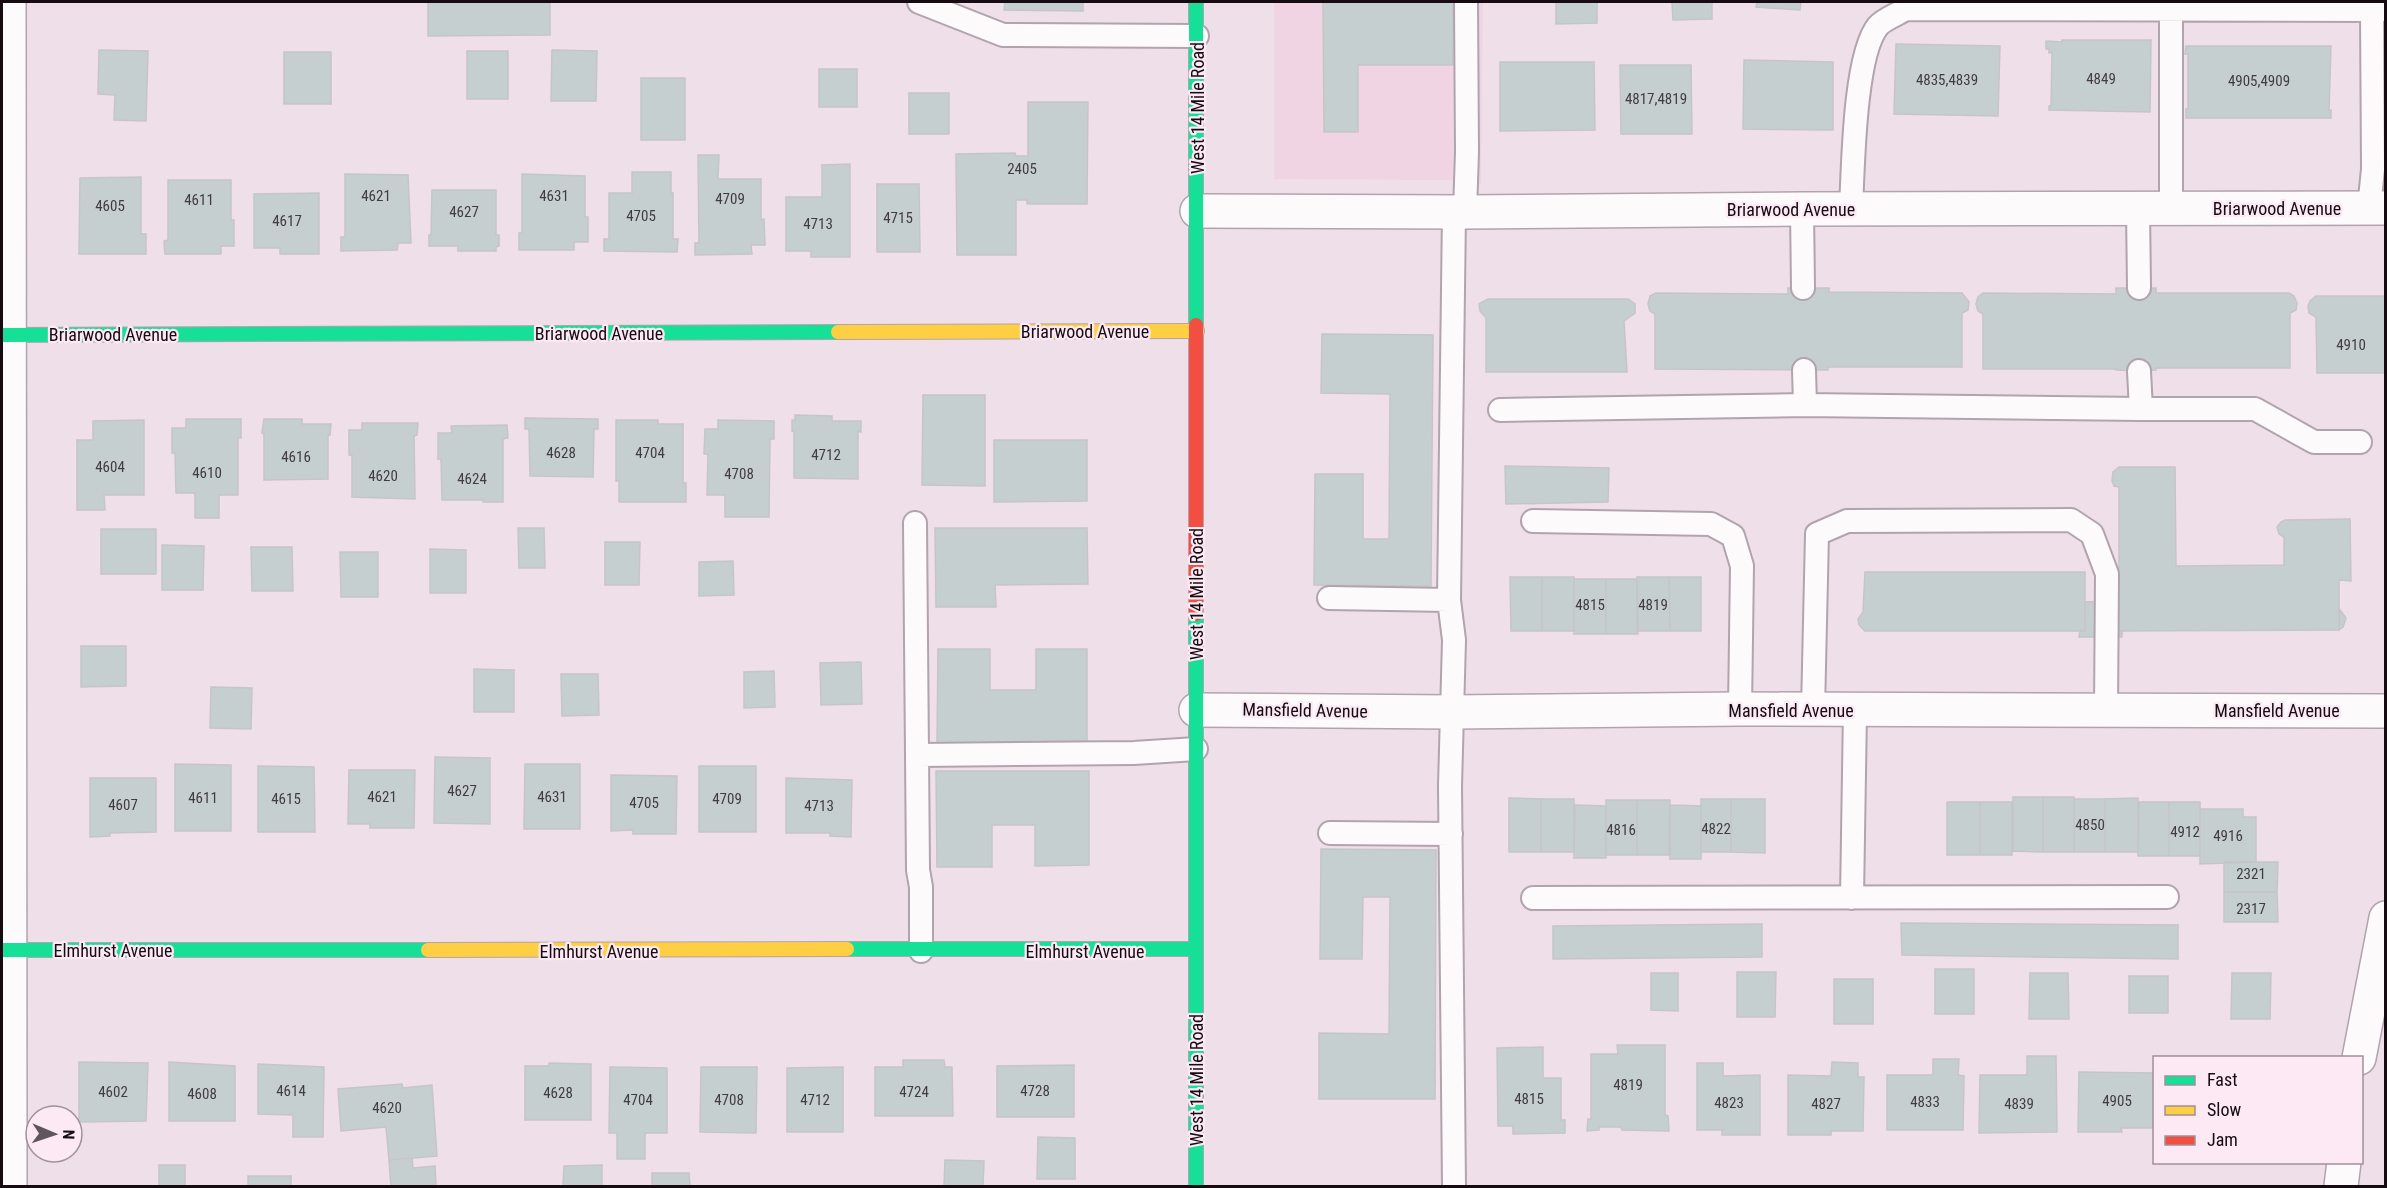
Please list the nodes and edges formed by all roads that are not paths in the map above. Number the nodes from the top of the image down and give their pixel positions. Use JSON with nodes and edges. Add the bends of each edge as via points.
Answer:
{"nodes":[{"id":1,"x":9,"y":2,"type":"edge"},
{"id":2,"x":919,"y":2,"type":"edge"},
{"id":3,"x":1196,"y":2,"type":"edge"},
{"id":4,"x":1466,"y":2,"type":"edge"},
{"id":5,"x":2171,"y":10,"type":"junction"},
{"id":6,"x":2379,"y":10,"type":"edge"},
{"id":7,"x":1197,"y":36,"type":"junction"},
{"id":8,"x":2138,"y":208,"type":"junction"},
{"id":9,"x":2171,"y":208,"type":"junction"},
{"id":10,"x":2377,"y":208,"type":"edge"},
{"id":11,"x":1802,"y":209,"type":"junction"},
{"id":12,"x":1851,"y":209,"type":"junction"},
{"id":13,"x":1197,"y":211,"type":"junction"},
{"id":14,"x":1459,"y":212,"type":"junction"},
{"id":15,"x":1803,"y":288,"type":"dead end"},
{"id":16,"x":2139,"y":288,"type":"dead end"},
{"id":17,"x":1197,"y":331,"type":"junction"},
{"id":18,"x":6,"y":335,"type":"edge"},
{"id":19,"x":1804,"y":370,"type":"dead end"},
{"id":20,"x":2139,"y":371,"type":"dead end"},
{"id":21,"x":1805,"y":405,"type":"junction"},
{"id":22,"x":2141,"y":409,"type":"junction"},
{"id":23,"x":1500,"y":411,"type":"dead end"},
{"id":24,"x":2361,"y":442,"type":"dead end"},
{"id":25,"x":1533,"y":521,"type":"dead end"},
{"id":26,"x":915,"y":524,"type":"dead end"},
{"id":27,"x":1329,"y":598,"type":"dead end"},
{"id":28,"x":1449,"y":600,"type":"junction"},
{"id":29,"x":1196,"y":710,"type":"junction"},
{"id":30,"x":1740,"y":710,"type":"junction"},
{"id":31,"x":1813,"y":710,"type":"junction"},
{"id":32,"x":1855,"y":710,"type":"junction"},
{"id":33,"x":2106,"y":710,"type":"junction"},
{"id":34,"x":2385,"y":711,"type":"edge"},
{"id":35,"x":1451,"y":712,"type":"junction"},
{"id":36,"x":1196,"y":749,"type":"junction"},
{"id":37,"x":917,"y":755,"type":"junction"},
{"id":38,"x":1330,"y":833,"type":"dead end"},
{"id":39,"x":1450,"y":834,"type":"junction"},
{"id":40,"x":2167,"y":897,"type":"dead end"},
{"id":41,"x":1533,"y":898,"type":"dead end"},
{"id":42,"x":1852,"y":898,"type":"junction"},
{"id":43,"x":2385,"y":918,"type":"edge"},
{"id":44,"x":1196,"y":949,"type":"junction"},
{"id":45,"x":6,"y":950,"type":"edge"},
{"id":46,"x":921,"y":951,"type":"junction"},
{"id":47,"x":2359,"y":1056,"type":"edge"},
{"id":48,"x":2344,"y":1164,"type":"edge"},
{"id":49,"x":10,"y":1186,"type":"edge"},
{"id":50,"x":1196,"y":1186,"type":"edge"},
{"id":51,"x":1454,"y":1186,"type":"edge"},
{"id":52,"x":2341,"y":1186,"type":"edge"}],
"edges":[{"from":1,"to":18,"type":"street"},
{"from":2,"to":7,"type":"lane","via":[[1003,35]]},
{"from":3,"to":7,"type":"street","name":"West 14 Mile Road"},
{"from":4,"to":14,"type":"lane","via":[[1467,152]]},
{"from":5,"to":6,"type":"lane"},
{"from":5,"to":9,"type":"lane"},
{"from":5,"to":12,"type":"lane","via":[[1906,9],[1878,26],[1866,53],[1853,134]]},
{"from":6,"to":10,"type":"lane","via":[[2373,169]]},
{"from":7,"to":13,"type":"street","name":"West 14 Mile Road"},
{"from":8,"to":9,"type":"street","name":"Briarwood Avenue"},
{"from":8,"to":12,"type":"street","name":"Briarwood Avenue"},
{"from":8,"to":16,"type":"lane"},
{"from":9,"to":10,"type":"street","name":"Briarwood Avenue"},
{"from":11,"to":12,"type":"street","name":"Briarwood Avenue"},
{"from":11,"to":14,"type":"street","name":"Briarwood Avenue"},
{"from":11,"to":15,"type":"lane"},
{"from":13,"to":14,"type":"street","name":"Briarwood Avenue"},
{"from":13,"to":17,"type":"street","name":"West 14 Mile Road"},
{"from":14,"to":28,"type":"lane"},
{"from":17,"to":18,"type":"street","name":"Briarwood Avenue"},
{"from":17,"to":29,"type":"street","name":"West 14 Mile Road"},
{"from":18,"to":45,"type":"street"},
{"from":19,"to":21,"type":"lane"},
{"from":20,"to":22,"type":"lane"},
{"from":21,"to":22,"type":"lane"},
{"from":21,"to":23,"type":"lane"},
{"from":22,"to":24,"type":"lane","via":[[2255,409],[2314,442]]},
{"from":25,"to":30,"type":"lane","via":[[1711,524],[1733,536],[1743,566]]},
{"from":26,"to":37,"type":"lane"},
{"from":27,"to":28,"type":"lane"},
{"from":28,"to":35,"type":"lane","via":[[1454,640]]},
{"from":29,"to":35,"type":"street","name":"Mansfield Avenue"},
{"from":29,"to":36,"type":"street","name":"West 14 Mile Road"},
{"from":30,"to":31,"type":"street","name":"Mansfield Avenue"},
{"from":30,"to":35,"type":"street","name":"Mansfield Avenue"},
{"from":31,"to":32,"type":"street","name":"Mansfield Avenue"},
{"from":31,"to":33,"type":"lane","via":[[1817,534],[1847,522],[2071,519],[2092,534],[2107,574]]},
{"from":32,"to":33,"type":"street","name":"Mansfield Avenue"},
{"from":32,"to":42,"type":"lane"},
{"from":33,"to":34,"type":"street","name":"Mansfield Avenue"},
{"from":35,"to":39,"type":"lane"},
{"from":36,"to":37,"type":"lane"},
{"from":36,"to":44,"type":"street","name":"West 14 Mile Road"},
{"from":37,"to":46,"type":"lane"},
{"from":38,"to":39,"type":"lane"},
{"from":39,"to":51,"type":"lane"},
{"from":40,"to":42,"type":"lane"},
{"from":41,"to":42,"type":"lane"},
{"from":43,"to":47,"type":"street"},
{"from":44,"to":46,"type":"street","name":"Elmhurst Avenue"},
{"from":44,"to":50,"type":"street","name":"West 14 Mile Road"},
{"from":45,"to":46,"type":"street","name":"Elmhurst Avenue"},
{"from":45,"to":49,"type":"street"},
{"from":48,"to":52,"type":"street"}]}
